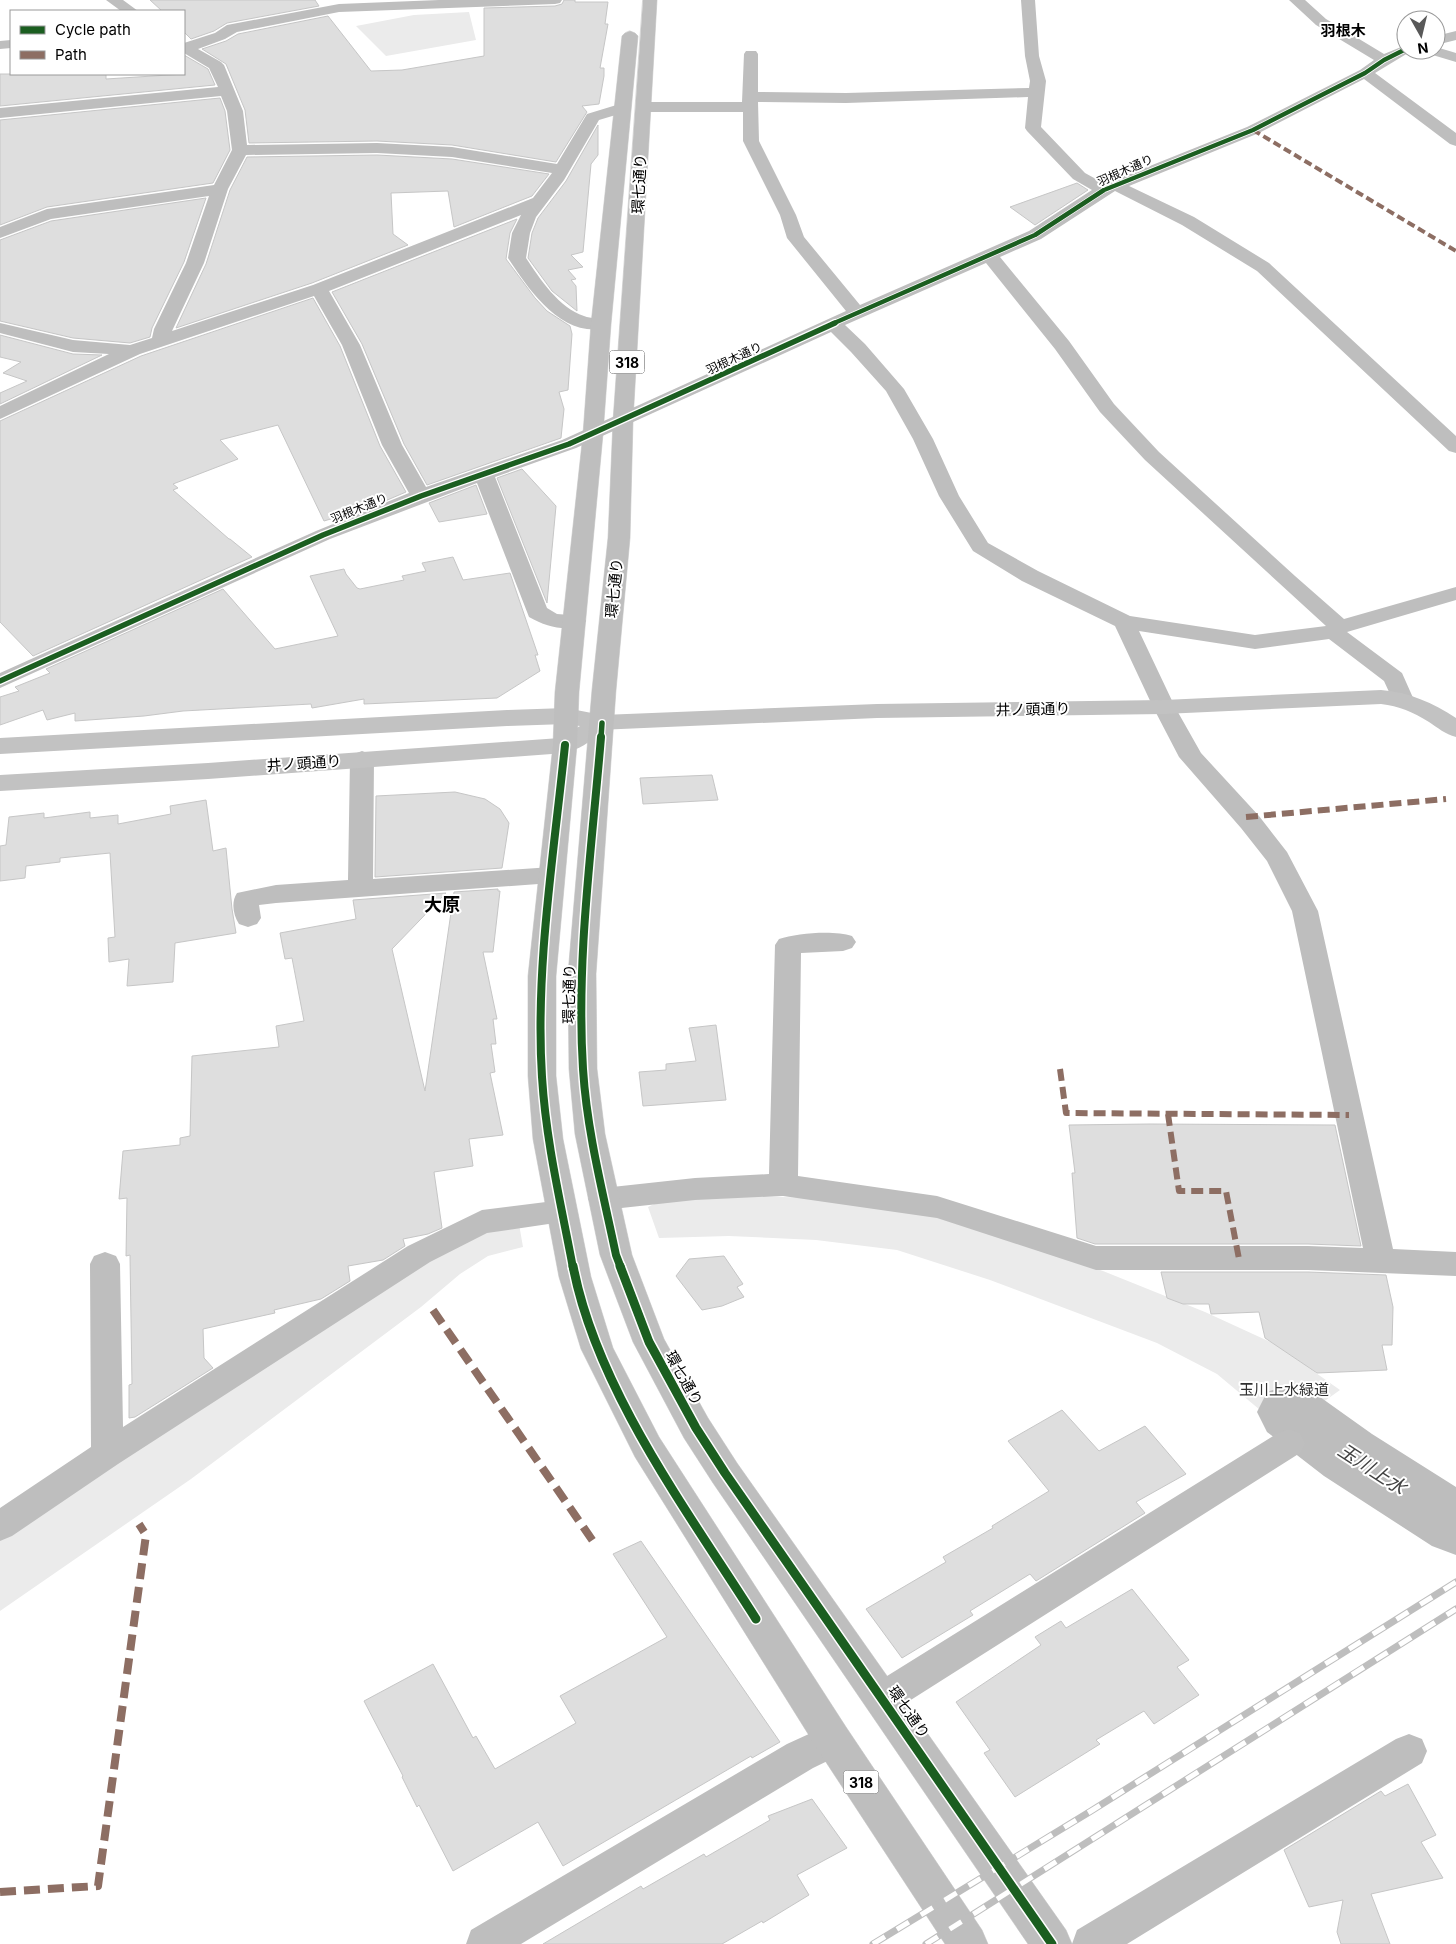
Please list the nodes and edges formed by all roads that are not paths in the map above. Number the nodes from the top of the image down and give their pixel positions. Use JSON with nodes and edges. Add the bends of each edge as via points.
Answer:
{"nodes":[{"id":1,"x":113,"y":0,"type":"edge"},
{"id":2,"x":555,"y":0,"type":"edge"},
{"id":3,"x":632,"y":0,"type":"edge"},
{"id":4,"x":650,"y":0,"type":"edge"},
{"id":5,"x":1028,"y":0,"type":"edge"},
{"id":6,"x":1296,"y":0,"type":"edge"},
{"id":7,"x":506,"y":1,"type":"edge"},
{"id":8,"x":336,"y":4,"type":"edge"},
{"id":9,"x":129,"y":10,"type":"edge"},
{"id":10,"x":185,"y":47,"type":"edge"},
{"id":11,"x":185,"y":48,"type":"edge"},
{"id":12,"x":751,"y":54,"type":"dead end"},
{"id":13,"x":1396,"y":54,"type":"edge"},
{"id":14,"x":1384,"y":60,"type":"junction"},
{"id":15,"x":1365,"y":73,"type":"junction"},
{"id":16,"x":228,"y":91,"type":"junction"},
{"id":17,"x":1036,"y":92,"type":"junction"},
{"id":18,"x":750,"y":102,"type":"junction"},
{"id":19,"x":623,"y":108,"type":"junction"},
{"id":20,"x":645,"y":108,"type":"junction"},
{"id":21,"x":0,"y":113,"type":"edge"},
{"id":22,"x":1456,"y":140,"type":"edge"},
{"id":23,"x":240,"y":150,"type":"junction"},
{"id":24,"x":560,"y":169,"type":"junction"},
{"id":25,"x":1110,"y":188,"type":"junction"},
{"id":26,"x":220,"y":189,"type":"junction"},
{"id":27,"x":537,"y":202,"type":"junction"},
{"id":28,"x":0,"y":233,"type":"edge"},
{"id":29,"x":989,"y":255,"type":"junction"},
{"id":30,"x":319,"y":289,"type":"junction"},
{"id":31,"x":857,"y":313,"type":"junction"},
{"id":32,"x":601,"y":324,"type":"junction"},
{"id":33,"x":833,"y":324,"type":"junction"},
{"id":34,"x":0,"y":328,"type":"edge"},
{"id":35,"x":160,"y":341,"type":"junction"},
{"id":36,"x":133,"y":350,"type":"junction"},
{"id":37,"x":0,"y":413,"type":"edge"},
{"id":38,"x":623,"y":421,"type":"junction"},
{"id":39,"x":593,"y":434,"type":"junction"},
{"id":40,"x":1456,"y":447,"type":"edge"},
{"id":41,"x":484,"y":474,"type":"junction"},
{"id":42,"x":421,"y":496,"type":"junction"},
{"id":43,"x":1456,"y":593,"type":"edge"},
{"id":44,"x":575,"y":621,"type":"junction"},
{"id":45,"x":1124,"y":622,"type":"junction"},
{"id":46,"x":1337,"y":629,"type":"junction"},
{"id":47,"x":0,"y":681,"type":"edge"},
{"id":48,"x":1403,"y":700,"type":"junction"},
{"id":49,"x":1164,"y":707,"type":"junction"},
{"id":50,"x":602,"y":723,"type":"junction"},
{"id":51,"x":1456,"y":729,"type":"edge"},
{"id":52,"x":565,"y":731,"type":"junction"},
{"id":53,"x":191,"y":736,"type":"junction"},
{"id":54,"x":0,"y":746,"type":"edge"},
{"id":55,"x":362,"y":759,"type":"junction"},
{"id":56,"x":290,"y":764,"type":"junction"},
{"id":57,"x":0,"y":783,"type":"edge"},
{"id":58,"x":552,"y":875,"type":"junction"},
{"id":59,"x":360,"y":889,"type":"junction"},
{"id":60,"x":248,"y":918,"type":"dead end"},
{"id":61,"x":843,"y":942,"type":"dead end"},
{"id":62,"x":783,"y":1184,"type":"junction"},
{"id":63,"x":603,"y":1199,"type":"junction"},
{"id":64,"x":562,"y":1211,"type":"junction"},
{"id":65,"x":1380,"y":1260,"type":"junction"},
{"id":66,"x":105,"y":1264,"type":"dead end"},
{"id":67,"x":1456,"y":1264,"type":"edge"},
{"id":68,"x":1289,"y":1443,"type":"dead end"},
{"id":69,"x":107,"y":1454,"type":"junction"},
{"id":70,"x":0,"y":1526,"type":"edge"},
{"id":71,"x":883,"y":1698,"type":"junction"},
{"id":72,"x":833,"y":1740,"type":"junction"},
{"id":73,"x":1410,"y":1752,"type":"dead end"},
{"id":74,"x":485,"y":1944,"type":"edge"},
{"id":75,"x":968,"y":1944,"type":"edge"},
{"id":76,"x":1052,"y":1944,"type":"edge"},
{"id":77,"x":1091,"y":1944,"type":"edge"}],
"edges":[{"from":1,"to":9,"type":"street"},
{"from":2,"to":7,"type":"street"},
{"from":3,"to":19,"type":"main road","name":"環七通り","number":"318"},
{"from":4,"to":20,"type":"main road","name":"環七通り","number":"318"},
{"from":5,"to":17,"type":"street","via":[[1032,56],[1038,81]]},
{"from":6,"to":14,"type":"street","via":[[1321,22]]},
{"from":7,"to":8,"type":"street"},
{"from":8,"to":10,"type":"street","via":[[232,28],[220,36]]},
{"from":11,"to":16,"type":"street","via":[[216,65]]},
{"from":12,"to":18,"type":"street"},
{"from":13,"to":14,"type":"street","name":"羽根木通り"},
{"from":14,"to":15,"type":"street","name":"羽根木通り"},
{"from":15,"to":22,"type":"street"},
{"from":15,"to":25,"type":"street","name":"羽根木通り","via":[[1253,130]]},
{"from":16,"to":21,"type":"street"},
{"from":16,"to":23,"type":"street","via":[[235,111]]},
{"from":17,"to":18,"type":"street"},
{"from":17,"to":25,"type":"street","via":[[1033,128],[1079,176]]},
{"from":18,"to":20,"type":"street"},
{"from":18,"to":31,"type":"street","via":[[751,141],[796,238]]},
{"from":19,"to":24,"type":"street","via":[[593,117]]},
{"from":19,"to":32,"type":"main road","name":"環七通り","number":"318"},
{"from":20,"to":38,"type":"main road","name":"環七通り","number":"318"},
{"from":23,"to":24,"type":"street","via":[[368,148],[452,152]]},
{"from":23,"to":26,"type":"street"},
{"from":24,"to":27,"type":"street","via":[[556,180]]},
{"from":25,"to":29,"type":"street","name":"羽根木通り","via":[[1035,235]]},
{"from":25,"to":40,"type":"street","via":[[1188,221],[1262,267]]},
{"from":26,"to":28,"type":"street","via":[[47,214]]},
{"from":26,"to":35,"type":"street","via":[[195,263]]},
{"from":27,"to":30,"type":"street"},
{"from":27,"to":32,"type":"street","via":[[521,233],[517,258],[537,287],[558,308],[576,320]]},
{"from":29,"to":31,"type":"street","name":"羽根木通り"},
{"from":29,"to":46,"type":"street","via":[[1108,408],[1152,456]]},
{"from":30,"to":35,"type":"street"},
{"from":30,"to":42,"type":"street","via":[[351,345],[392,445]]},
{"from":31,"to":33,"type":"street","name":"羽根木通り"},
{"from":32,"to":39,"type":"main road","name":"環七通り","number":"318"},
{"from":33,"to":38,"type":"street","name":"羽根木通り"},
{"from":33,"to":45,"type":"street","via":[[894,389],[924,439],[949,496],[980,547],[1030,576]]},
{"from":34,"to":36,"type":"street","via":[[73,346]]},
{"from":35,"to":36,"type":"street"},
{"from":36,"to":37,"type":"street"},
{"from":38,"to":39,"type":"street","name":"羽根木通り"},
{"from":38,"to":50,"type":"main road","name":"環七通り","number":"318","via":[[619,538]]},
{"from":39,"to":41,"type":"street","name":"羽根木通り"},
{"from":39,"to":44,"type":"main road","name":"環七通り","number":"318"},
{"from":41,"to":42,"type":"street","name":"羽根木通り"},
{"from":41,"to":44,"type":"street","via":[[537,612],[552,621]]},
{"from":42,"to":47,"type":"street","name":"羽根木通り","via":[[244,569]]},
{"from":43,"to":46,"type":"street"},
{"from":44,"to":52,"type":"main road","name":"環七通り","number":"318"},
{"from":45,"to":46,"type":"street","via":[[1255,642]]},
{"from":45,"to":49,"type":"street"},
{"from":46,"to":48,"type":"street","via":[[1394,678]]},
{"from":48,"to":49,"type":"main road","name":"井ノ頭通り","via":[[1381,696]]},
{"from":48,"to":51,"type":"main road","name":"井ノ頭通り","via":[[1426,709]]},
{"from":49,"to":50,"type":"main road","name":"井ノ頭通り","via":[[877,711]]},
{"from":49,"to":65,"type":"street","via":[[1191,757],[1278,858],[1305,912]]},
{"from":50,"to":52,"type":"main road","name":"井ノ頭通り"},
{"from":50,"to":63,"type":"main road","name":"環七通り","number":"318","via":[[582,974],[583,1069],[590,1134]]},
{"from":52,"to":53,"type":"main road","name":"井ノ頭通り"},
{"from":52,"to":55,"type":"main road","name":"井ノ頭通り"},
{"from":52,"to":58,"type":"main road","name":"環七通り","number":"318"},
{"from":53,"to":54,"type":"main road","name":"井ノ頭通り"},
{"from":53,"to":56,"type":"main road","via":[[302,748],[303,756]]},
{"from":55,"to":56,"type":"main road","name":"井ノ頭通り"},
{"from":55,"to":59,"type":"street"},
{"from":56,"to":57,"type":"main road","name":"井ノ頭通り"},
{"from":58,"to":59,"type":"street"},
{"from":58,"to":64,"type":"main road","name":"環七通り","number":"318","via":[[542,976],[542,1076],[548,1139]]},
{"from":59,"to":60,"type":"street","via":[[276,894],[246,900]]},
{"from":61,"to":62,"type":"street","via":[[788,946]]},
{"from":62,"to":63,"type":"street"},
{"from":62,"to":65,"type":"street","via":[[937,1207],[1096,1258]]},
{"from":63,"to":71,"type":"main road","name":"環七通り","number":"318","via":[[616,1255],[649,1342],[696,1428]]},
{"from":64,"to":69,"type":"street","via":[[482,1222],[459,1232],[411,1259]]},
{"from":64,"to":72,"type":"main road","name":"環七通り","number":"318","via":[[575,1277],[597,1349],[647,1447]]},
{"from":65,"to":67,"type":"street"},
{"from":66,"to":69,"type":"street"},
{"from":68,"to":71,"type":"street"},
{"from":69,"to":70,"type":"street"},
{"from":71,"to":76,"type":"main road","name":"環七通り","number":"318"},
{"from":72,"to":74,"type":"street","via":[[800,1756]]},
{"from":72,"to":75,"type":"main road","name":"環七通り","number":"318"},
{"from":73,"to":77,"type":"street"}]}
